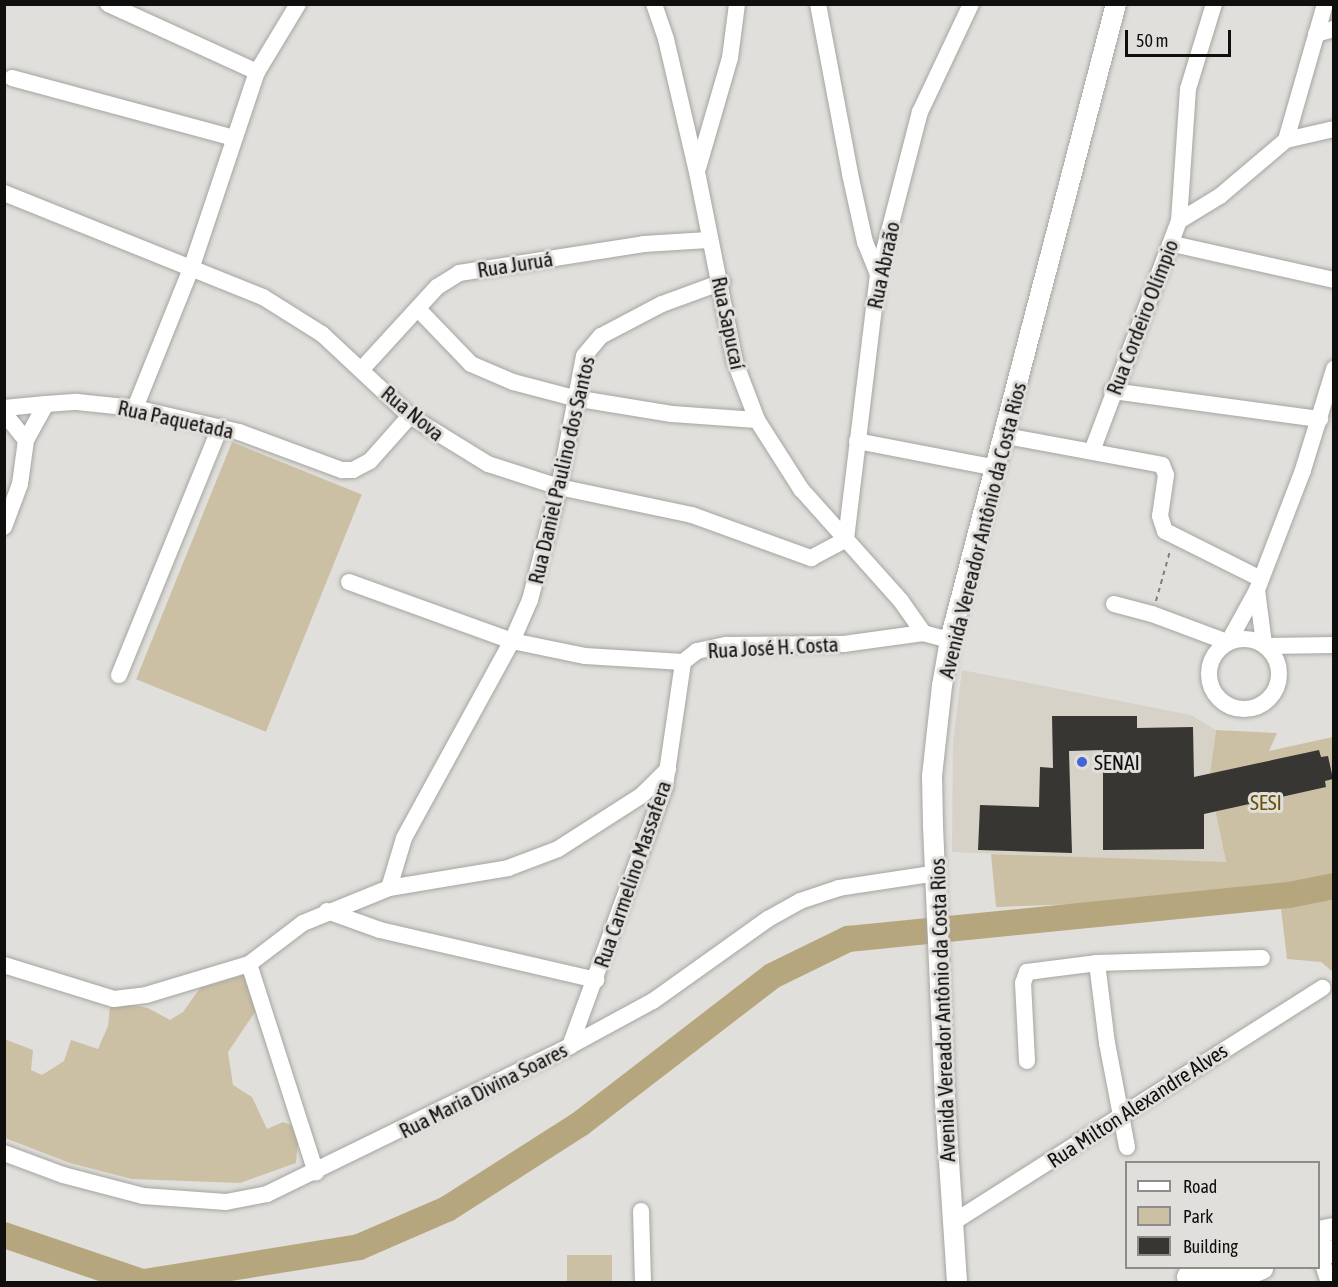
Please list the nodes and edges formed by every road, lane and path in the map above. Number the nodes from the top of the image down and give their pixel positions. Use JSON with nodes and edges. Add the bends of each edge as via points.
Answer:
{"nodes":[{"id":1,"x":108,"y":4,"type":"edge"},
{"id":2,"x":298,"y":4,"type":"edge"},
{"id":3,"x":654,"y":4,"type":"edge"},
{"id":4,"x":737,"y":4,"type":"edge"},
{"id":5,"x":818,"y":4,"type":"edge"},
{"id":6,"x":971,"y":4,"type":"edge"},
{"id":7,"x":1116,"y":4,"type":"edge"},
{"id":8,"x":1214,"y":4,"type":"edge"},
{"id":9,"x":1325,"y":4,"type":"edge"},
{"id":10,"x":1334,"y":29,"type":"edge"},
{"id":11,"x":1316,"y":34,"type":"junction"},
{"id":12,"x":257,"y":72,"type":"junction"},
{"id":13,"x":12,"y":78,"type":"dead end"},
{"id":14,"x":1334,"y":129,"type":"edge"},
{"id":15,"x":234,"y":138,"type":"junction"},
{"id":16,"x":1286,"y":140,"type":"junction"},
{"id":17,"x":697,"y":172,"type":"junction"},
{"id":18,"x":4,"y":193,"type":"edge"},
{"id":19,"x":1179,"y":221,"type":"junction"},
{"id":20,"x":708,"y":240,"type":"junction"},
{"id":21,"x":1173,"y":244,"type":"junction"},
{"id":22,"x":192,"y":266,"type":"junction"},
{"id":23,"x":878,"y":274,"type":"junction"},
{"id":24,"x":1334,"y":280,"type":"edge"},
{"id":25,"x":722,"y":282,"type":"junction"},
{"id":26,"x":419,"y":310,"type":"junction"},
{"id":27,"x":1334,"y":369,"type":"edge"},
{"id":28,"x":361,"y":370,"type":"junction"},
{"id":29,"x":1112,"y":391,"type":"junction"},
{"id":30,"x":574,"y":398,"type":"junction"},
{"id":31,"x":46,"y":404,"type":"junction"},
{"id":32,"x":4,"y":408,"type":"edge"},
{"id":33,"x":135,"y":408,"type":"junction"},
{"id":34,"x":4,"y":412,"type":"edge"},
{"id":35,"x":410,"y":416,"type":"junction"},
{"id":36,"x":1320,"y":418,"type":"junction"},
{"id":37,"x":757,"y":420,"type":"junction"},
{"id":38,"x":220,"y":427,"type":"junction"},
{"id":39,"x":1006,"y":436,"type":"junction"},
{"id":40,"x":26,"y":440,"type":"junction"},
{"id":41,"x":857,"y":441,"type":"junction"},
{"id":42,"x":1092,"y":451,"type":"junction"},
{"id":43,"x":997,"y":468,"type":"junction"},
{"id":44,"x":559,"y":487,"type":"junction"},
{"id":45,"x":4,"y":527,"type":"edge"},
{"id":46,"x":1175,"y":537,"type":"junction"},
{"id":47,"x":846,"y":539,"type":"junction"},
{"id":48,"x":349,"y":582,"type":"dead end"},
{"id":49,"x":1259,"y":584,"type":"junction"},
{"id":50,"x":1114,"y":604,"type":"dead end"},
{"id":51,"x":1152,"y":614,"type":"junction"},
{"id":52,"x":923,"y":633,"type":"junction"},
{"id":53,"x":950,"y":640,"type":"junction"},
{"id":54,"x":512,"y":641,"type":"junction"},
{"id":55,"x":1228,"y":642,"type":"junction"},
{"id":56,"x":1265,"y":645,"type":"junction"},
{"id":57,"x":1334,"y":645,"type":"edge"},
{"id":58,"x":683,"y":662,"type":"junction"},
{"id":59,"x":119,"y":675,"type":"dead end"},
{"id":60,"x":668,"y":769,"type":"junction"},
{"id":61,"x":937,"y":882,"type":"junction"},
{"id":62,"x":389,"y":888,"type":"junction"},
{"id":63,"x":327,"y":911,"type":"junction"},
{"id":64,"x":1262,"y":958,"type":"dead end"},
{"id":65,"x":1097,"y":963,"type":"junction"},
{"id":66,"x":249,"y":964,"type":"junction"},
{"id":67,"x":4,"y":965,"type":"edge"},
{"id":68,"x":596,"y":980,"type":"junction"},
{"id":69,"x":1323,"y":988,"type":"dead end"},
{"id":70,"x":570,"y":1046,"type":"junction"},
{"id":71,"x":1027,"y":1061,"type":"dead end"},
{"id":72,"x":1119,"y":1117,"type":"junction"},
{"id":73,"x":1127,"y":1147,"type":"dead end"},
{"id":74,"x":4,"y":1153,"type":"edge"},
{"id":75,"x":316,"y":1173,"type":"junction"},
{"id":76,"x":641,"y":1211,"type":"dead end"},
{"id":77,"x":952,"y":1223,"type":"junction"},
{"id":78,"x":1320,"y":1255,"type":"edge"},
{"id":79,"x":1217,"y":1269,"type":"edge"},
{"id":80,"x":1222,"y":1269,"type":"edge"},
{"id":81,"x":1260,"y":1269,"type":"edge"},
{"id":82,"x":1191,"y":1276,"type":"edge"},
{"id":83,"x":643,"y":1282,"type":"edge"},
{"id":84,"x":957,"y":1282,"type":"edge"},
{"id":85,"x":1221,"y":1282,"type":"edge"},
{"id":86,"x":1228,"y":1282,"type":"edge"},
{"id":87,"x":1329,"y":1282,"type":"edge"}],
"edges":[{"from":1,"to":12,"type":"street"},
{"from":2,"to":12,"type":"street"},
{"from":3,"to":17,"type":"street","name":"Rua Sapucaí"},
{"from":4,"to":17,"type":"street","via":[[730,58]]},
{"from":5,"to":23,"type":"street","via":[[865,242]]},
{"from":6,"to":23,"type":"street","name":"Rua Abraão","via":[[920,111]]},
{"from":7,"to":39,"type":"main road","name":"Avenida Vereador Antônio da Costa Rios"},
{"from":8,"to":19,"type":"street","name":"Rua Cordeiro Olímpio","via":[[1188,88]]},
{"from":9,"to":11,"type":"street"},
{"from":10,"to":11,"type":"street"},
{"from":11,"to":16,"type":"street"},
{"from":12,"to":15,"type":"street"},
{"from":13,"to":15,"type":"street"},
{"from":14,"to":16,"type":"street"},
{"from":15,"to":22,"type":"street"},
{"from":16,"to":19,"type":"street","via":[[1220,196]]},
{"from":17,"to":20,"type":"street","name":"Rua Sapucaí"},
{"from":18,"to":22,"type":"street","name":"Rua Nova"},
{"from":19,"to":21,"type":"street","name":"Rua Cordeiro Olímpio"},
{"from":20,"to":25,"type":"street","name":"Rua Sapucaí"},
{"from":20,"to":26,"type":"street","name":"Rua Juruá","via":[[644,244],[474,269],[448,278]]},
{"from":21,"to":24,"type":"street"},
{"from":21,"to":29,"type":"street","name":"Rua Cordeiro Olímpio"},
{"from":22,"to":28,"type":"street","name":"Rua Nova","via":[[295,316],[322,334]]},
{"from":22,"to":33,"type":"street"},
{"from":23,"to":41,"type":"street","name":"Rua Abraão"},
{"from":25,"to":30,"type":"street","name":"Rua Daniel Paulino dos Santos","via":[[662,304],[601,336],[584,356]]},
{"from":25,"to":37,"type":"street","name":"Rua Sapucaí","via":[[735,362]]},
{"from":26,"to":28,"type":"street","name":"Rua Juruá"},
{"from":26,"to":30,"type":"street","via":[[471,364],[513,382]]},
{"from":27,"to":36,"type":"street"},
{"from":28,"to":35,"type":"street","name":"Rua Nova"},
{"from":29,"to":36,"type":"street"},
{"from":29,"to":42,"type":"street","name":"Rua Cordeiro Olímpio"},
{"from":30,"to":37,"type":"street","via":[[672,414]]},
{"from":30,"to":44,"type":"street","name":"Rua Daniel Paulino dos Santos"},
{"from":31,"to":32,"type":"street","name":"Rua Paquetada"},
{"from":31,"to":33,"type":"street","name":"Rua Paquetada","via":[[77,402]]},
{"from":31,"to":40,"type":"street"},
{"from":33,"to":38,"type":"street","name":"Rua Paquetada"},
{"from":34,"to":40,"type":"street"},
{"from":35,"to":38,"type":"street","name":"Rua Paquetada","via":[[370,461],[353,470],[342,470]]},
{"from":35,"to":44,"type":"street","name":"Rua Nova","via":[[488,464]]},
{"from":36,"to":49,"type":"street"},
{"from":37,"to":47,"type":"street","name":"Rua Sapucaí","via":[[801,489]]},
{"from":38,"to":59,"type":"street"},
{"from":39,"to":42,"type":"street"},
{"from":39,"to":43,"type":"main road","name":"Avenida Vereador Antônio da Costa Rios"},
{"from":40,"to":45,"type":"street","via":[[20,484]]},
{"from":41,"to":43,"type":"street"},
{"from":41,"to":47,"type":"street","name":"Rua Abraão"},
{"from":42,"to":46,"type":"street","via":[[1157,463],[1166,469],[1160,523]]},
{"from":43,"to":53,"type":"main road","name":"Avenida Vereador Antônio da Costa Rios"},
{"from":44,"to":47,"type":"street","name":"Rua Nova","via":[[692,515],[802,557],[820,556]]},
{"from":44,"to":54,"type":"street","name":"Rua Daniel Paulino dos Santos","via":[[530,600]]},
{"from":46,"to":49,"type":"street"},
{"from":46,"to":51,"type":"path"},
{"from":47,"to":52,"type":"street","name":"Rua Sapucaí"},
{"from":48,"to":54,"type":"street","name":"Rua José H. Costa"},
{"from":49,"to":55,"type":"street"},
{"from":49,"to":56,"type":"street"},
{"from":50,"to":51,"type":"street"},
{"from":51,"to":55,"type":"street"},
{"from":52,"to":53,"type":"street"},
{"from":52,"to":58,"type":"street","name":"Rua José H. Costa","via":[[844,644],[709,647]]},
{"from":53,"to":61,"type":"main road","name":"Avenida Vereador Antônio da Costa Rios","via":[[932,776]]},
{"from":54,"to":58,"type":"street","name":"Rua José H. Costa","via":[[585,656]]},
{"from":54,"to":62,"type":"street","name":"Rua Daniel Paulino dos Santos","via":[[405,838]]},
{"from":55,"to":56,"type":"street","via":[[1242,638]]},
{"from":55,"to":56,"type":"street","via":[[1212,658],[1210,681],[1221,700],[1241,709],[1263,704],[1278,687],[1279,665]]},
{"from":56,"to":57,"type":"street"},
{"from":58,"to":60,"type":"street","name":"Rua Carmelino Massafera"},
{"from":60,"to":62,"type":"street","via":[[642,795],[558,849],[508,868]]},
{"from":60,"to":68,"type":"street","name":"Rua Carmelino Massafera"},
{"from":61,"to":70,"type":"street","name":"Rua Maria Divina Soares","via":[[839,888],[800,901],[768,919],[654,1001]]},
{"from":61,"to":77,"type":"main road","name":"Avenida Vereador Antônio da Costa Rios"},
{"from":62,"to":63,"type":"street"},
{"from":63,"to":66,"type":"street","via":[[303,923]]},
{"from":63,"to":68,"type":"street","via":[[380,930]]},
{"from":64,"to":65,"type":"street"},
{"from":65,"to":71,"type":"street","via":[[1038,968],[1024,974]]},
{"from":65,"to":72,"type":"street"},
{"from":66,"to":67,"type":"street","via":[[129,999],[92,994]]},
{"from":66,"to":75,"type":"street"},
{"from":68,"to":70,"type":"street","name":"Rua Carmelino Massafera"},
{"from":69,"to":72,"type":"street","name":"Rua Milton Alexandre Alves"},
{"from":70,"to":75,"type":"street","name":"Rua Maria Divina Soares"},
{"from":72,"to":73,"type":"street"},
{"from":72,"to":77,"type":"street","name":"Rua Milton Alexandre Alves"},
{"from":74,"to":75,"type":"street","name":"Rua Maria Divina Soares","via":[[63,1175],[185,1202],[226,1202],[267,1194]]},
{"from":76,"to":83,"type":"street"},
{"from":77,"to":84,"type":"main road","name":"Avenida Vereador Antônio da Costa Rios"},
{"from":78,"to":87,"type":"street"},
{"from":79,"to":82,"type":"highway"},
{"from":80,"to":85,"type":"highway","via":[[1227,1274]]},
{"from":81,"to":86,"type":"highway"}]}
